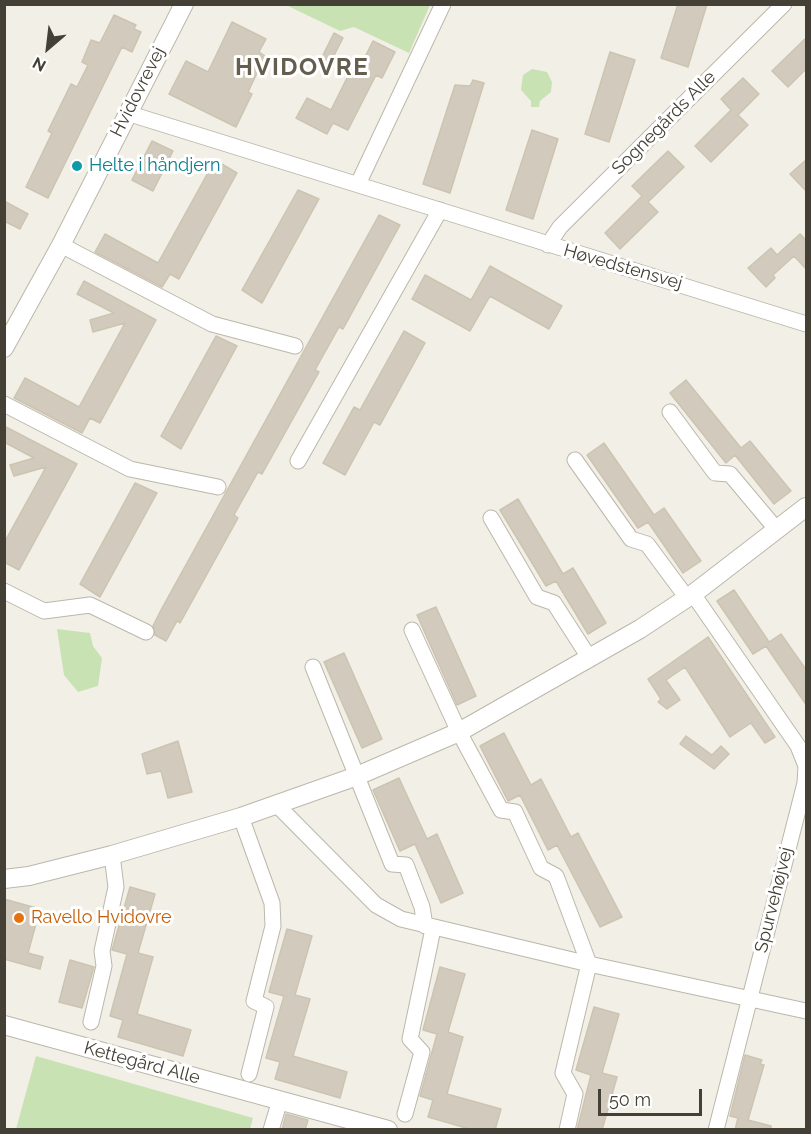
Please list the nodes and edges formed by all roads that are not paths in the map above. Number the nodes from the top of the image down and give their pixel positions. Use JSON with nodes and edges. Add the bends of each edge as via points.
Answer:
{"nodes":[{"id":1,"x":184,"y":4,"type":"edge"},
{"id":2,"x":443,"y":4,"type":"edge"},
{"id":3,"x":784,"y":4,"type":"edge"},
{"id":4,"x":127,"y":113,"type":"junction"},
{"id":5,"x":358,"y":184,"type":"junction"},
{"id":6,"x":440,"y":210,"type":"junction"},
{"id":7,"x":548,"y":244,"type":"junction"},
{"id":8,"x":61,"y":245,"type":"junction"},
{"id":9,"x":807,"y":324,"type":"edge"},
{"id":10,"x":295,"y":346,"type":"dead end"},
{"id":11,"x":4,"y":348,"type":"edge"},
{"id":12,"x":4,"y":404,"type":"edge"},
{"id":13,"x":670,"y":412,"type":"dead end"},
{"id":14,"x":575,"y":460,"type":"dead end"},
{"id":15,"x":298,"y":461,"type":"dead end"},
{"id":16,"x":218,"y":487,"type":"dead end"},
{"id":17,"x":807,"y":507,"type":"edge"},
{"id":18,"x":491,"y":518,"type":"dead end"},
{"id":19,"x":777,"y":530,"type":"junction"},
{"id":20,"x":4,"y":591,"type":"edge"},
{"id":21,"x":690,"y":596,"type":"junction"},
{"id":22,"x":412,"y":630,"type":"dead end"},
{"id":23,"x":146,"y":632,"type":"dead end"},
{"id":24,"x":590,"y":659,"type":"junction"},
{"id":25,"x":313,"y":667,"type":"dead end"},
{"id":26,"x":459,"y":732,"type":"junction"},
{"id":27,"x":806,"y":766,"type":"edge"},
{"id":28,"x":357,"y":776,"type":"junction"},
{"id":29,"x":806,"y":783,"type":"edge"},
{"id":30,"x":277,"y":805,"type":"junction"},
{"id":31,"x":241,"y":817,"type":"junction"},
{"id":32,"x":112,"y":855,"type":"junction"},
{"id":33,"x":4,"y":879,"type":"edge"},
{"id":34,"x":429,"y":928,"type":"junction"},
{"id":35,"x":589,"y":964,"type":"junction"},
{"id":36,"x":749,"y":1000,"type":"junction"},
{"id":37,"x":807,"y":1011,"type":"edge"},
{"id":38,"x":91,"y":1022,"type":"dead end"},
{"id":39,"x":4,"y":1025,"type":"edge"},
{"id":40,"x":249,"y":1074,"type":"dead end"},
{"id":41,"x":280,"y":1100,"type":"junction"},
{"id":42,"x":405,"y":1114,"type":"dead end"},
{"id":43,"x":271,"y":1130,"type":"edge"},
{"id":44,"x":388,"y":1130,"type":"edge"},
{"id":45,"x":567,"y":1130,"type":"edge"},
{"id":46,"x":716,"y":1130,"type":"edge"}],
"edges":[{"from":1,"to":4,"type":"street","name":"Hvidovrevej"},
{"from":2,"to":5,"type":"street"},
{"from":3,"to":7,"type":"street","name":"Sognegårds Alle","via":[[560,227]]},
{"from":4,"to":5,"type":"street","name":"Høvedstensvej"},
{"from":4,"to":8,"type":"street","name":"Hvidovrevej"},
{"from":5,"to":6,"type":"street","name":"Høvedstensvej"},
{"from":6,"to":7,"type":"street","name":"Høvedstensvej"},
{"from":6,"to":15,"type":"street"},
{"from":7,"to":9,"type":"street","name":"Høvedstensvej"},
{"from":8,"to":10,"type":"street","via":[[212,324]]},
{"from":8,"to":11,"type":"street","name":"Hvidovrevej"},
{"from":12,"to":16,"type":"street","via":[[130,469]]},
{"from":13,"to":19,"type":"street","via":[[715,472],[730,474]]},
{"from":14,"to":21,"type":"street","via":[[631,539],[647,544]]},
{"from":17,"to":19,"type":"street"},
{"from":18,"to":24,"type":"street","via":[[537,597],[554,603]]},
{"from":19,"to":21,"type":"street"},
{"from":20,"to":23,"type":"street","via":[[44,611],[90,605]]},
{"from":21,"to":24,"type":"street"},
{"from":21,"to":27,"type":"street","via":[[798,746]]},
{"from":22,"to":26,"type":"street"},
{"from":24,"to":26,"type":"street"},
{"from":25,"to":28,"type":"street"},
{"from":26,"to":28,"type":"street"},
{"from":26,"to":35,"type":"street","via":[[501,810],[515,812],[541,868],[556,876]]},
{"from":27,"to":29,"type":"street","name":"Spurvehøjvej"},
{"from":28,"to":30,"type":"street"},
{"from":28,"to":34,"type":"street","via":[[392,864],[406,865]]},
{"from":29,"to":36,"type":"street","name":"Spurvehøjvej"},
{"from":30,"to":31,"type":"street"},
{"from":30,"to":34,"type":"street","via":[[376,904],[401,919]]},
{"from":31,"to":32,"type":"street"},
{"from":31,"to":40,"type":"street","via":[[272,903],[273,926],[254,1001],[266,1007]]},
{"from":32,"to":33,"type":"street"},
{"from":32,"to":38,"type":"street","via":[[116,888]]},
{"from":34,"to":35,"type":"street"},
{"from":34,"to":42,"type":"street","via":[[410,1039],[422,1052]]},
{"from":35,"to":36,"type":"street"},
{"from":35,"to":45,"type":"street","via":[[564,1073],[575,1094]]},
{"from":36,"to":37,"type":"street"},
{"from":36,"to":46,"type":"street","name":"Spurvehøjvej"},
{"from":39,"to":41,"type":"street","name":"Kettegård Alle"},
{"from":41,"to":43,"type":"street"},
{"from":41,"to":44,"type":"street","name":"Kettegård Alle"}]}
